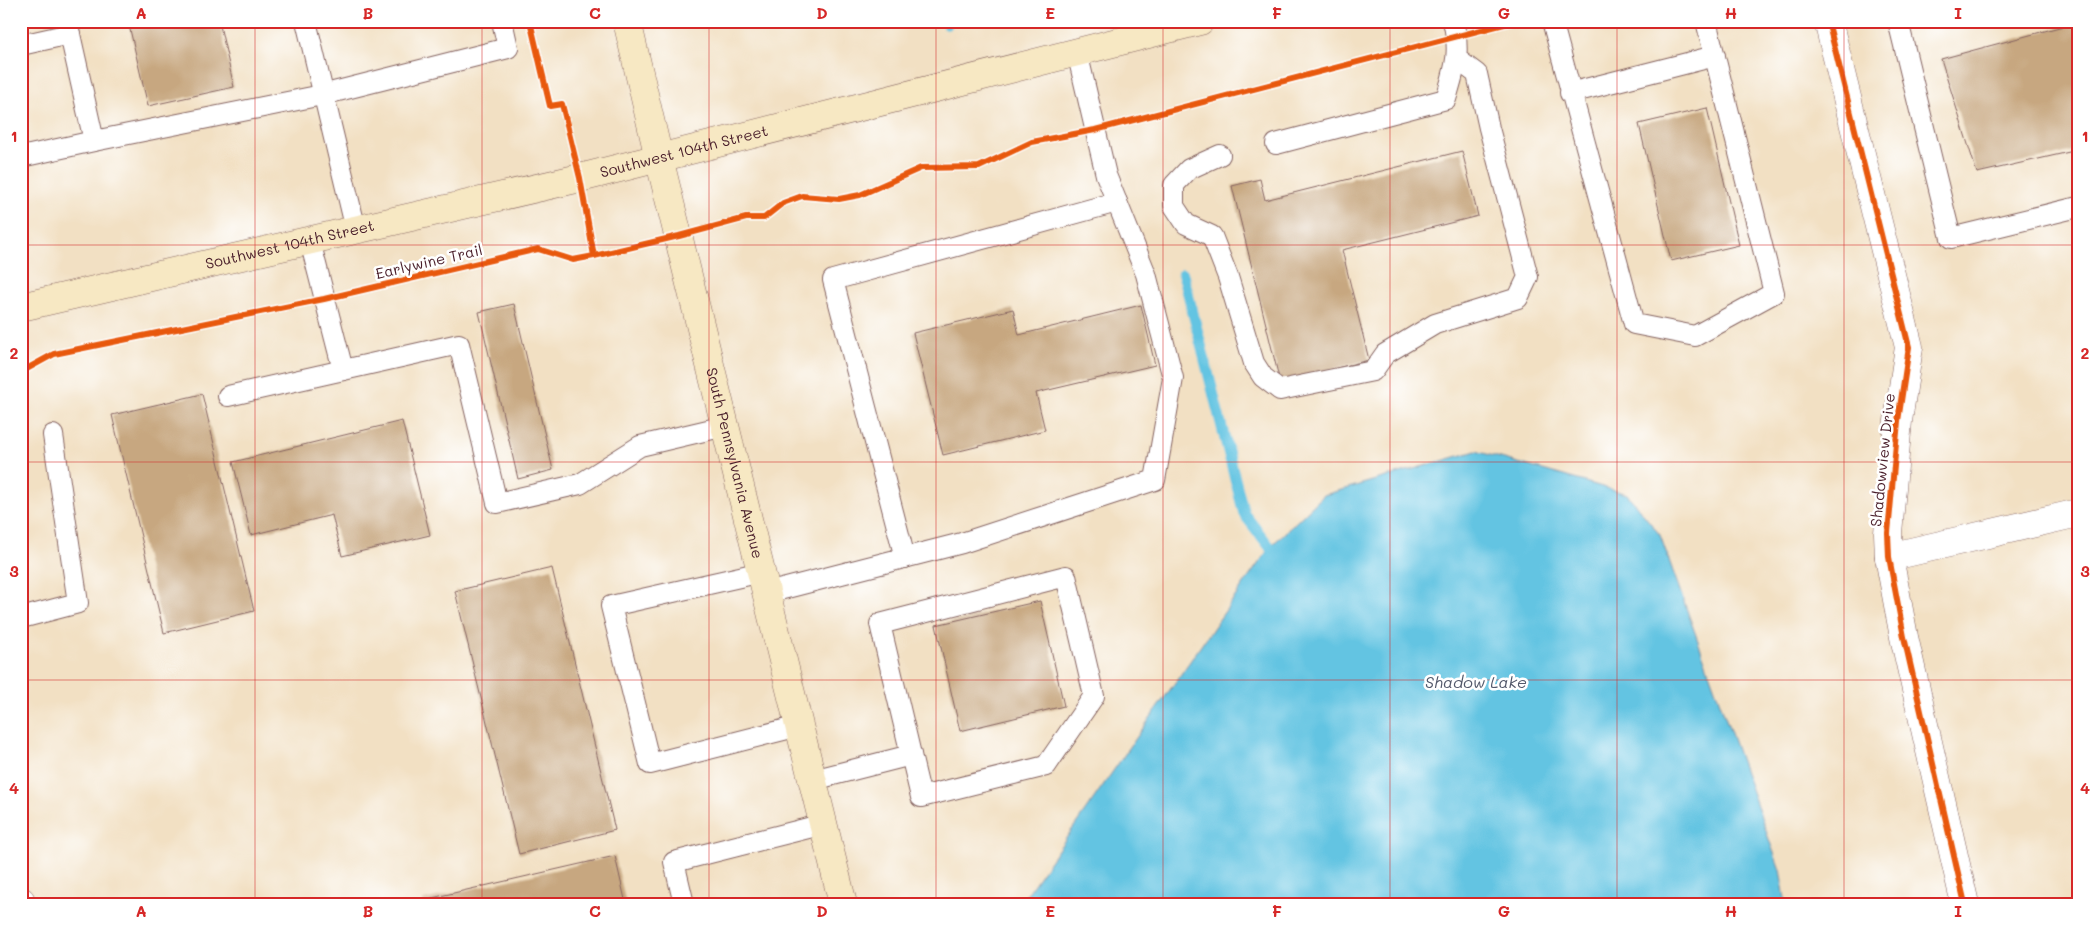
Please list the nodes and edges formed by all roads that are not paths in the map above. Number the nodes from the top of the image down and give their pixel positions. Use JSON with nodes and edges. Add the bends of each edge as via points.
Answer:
{"nodes":[{"id":1,"x":306,"y":21,"type":"edge"},
{"id":2,"x":502,"y":21,"type":"edge"},
{"id":3,"x":627,"y":21,"type":"edge"},
{"id":4,"x":1200,"y":21,"type":"edge"},
{"id":5,"x":1452,"y":21,"type":"edge"},
{"id":6,"x":1552,"y":21,"type":"edge"},
{"id":7,"x":1706,"y":21,"type":"edge"},
{"id":8,"x":1828,"y":21,"type":"edge"},
{"id":9,"x":1898,"y":21,"type":"edge"},
{"id":10,"x":69,"y":27,"type":"edge"},
{"id":11,"x":21,"y":44,"type":"edge"},
{"id":12,"x":1077,"y":52,"type":"junction"},
{"id":13,"x":1714,"y":56,"type":"junction"},
{"id":14,"x":1458,"y":59,"type":"junction"},
{"id":15,"x":1570,"y":93,"type":"junction"},
{"id":16,"x":322,"y":95,"type":"junction"},
{"id":17,"x":94,"y":141,"type":"junction"},
{"id":18,"x":1276,"y":144,"type":"dead end"},
{"id":19,"x":1220,"y":155,"type":"dead end"},
{"id":20,"x":21,"y":158,"type":"edge"},
{"id":21,"x":658,"y":158,"type":"junction"},
{"id":22,"x":1117,"y":202,"type":"junction"},
{"id":23,"x":2078,"y":207,"type":"edge"},
{"id":24,"x":356,"y":230,"type":"junction"},
{"id":25,"x":310,"y":241,"type":"junction"},
{"id":26,"x":21,"y":307,"type":"edge"},
{"id":27,"x":342,"y":370,"type":"junction"},
{"id":28,"x":228,"y":396,"type":"dead end"},
{"id":29,"x":726,"y":426,"type":"junction"},
{"id":30,"x":54,"y":435,"type":"dead end"},
{"id":31,"x":2078,"y":513,"type":"edge"},
{"id":32,"x":1889,"y":557,"type":"junction"},
{"id":33,"x":905,"y":558,"type":"junction"},
{"id":34,"x":764,"y":583,"type":"junction"},
{"id":35,"x":21,"y":618,"type":"edge"},
{"id":36,"x":799,"y":726,"type":"junction"},
{"id":37,"x":911,"y":755,"type":"junction"},
{"id":38,"x":813,"y":780,"type":"junction"},
{"id":39,"x":824,"y":824,"type":"junction"},
{"id":40,"x":684,"y":904,"type":"edge"},
{"id":41,"x":843,"y":904,"type":"edge"},
{"id":42,"x":1965,"y":904,"type":"edge"}],
"edges":[{"from":1,"to":16,"type":"lane"},
{"from":2,"to":16,"type":"lane","via":[[508,48]]},
{"from":3,"to":21,"type":"main road","name":"South Pennsylvania Avenue"},
{"from":4,"to":12,"type":"main road","name":"Southwest 104th Street"},
{"from":5,"to":14,"type":"lane"},
{"from":6,"to":15,"type":"lane"},
{"from":7,"to":13,"type":"lane"},
{"from":8,"to":32,"type":"street","name":"Shadowview Drive","via":[[1909,347],[1898,420],[1888,533]]},
{"from":9,"to":23,"type":"lane","via":[[1950,238]]},
{"from":10,"to":11,"type":"lane"},
{"from":10,"to":17,"type":"lane"},
{"from":12,"to":21,"type":"main road","name":"Southwest 104th Street"},
{"from":12,"to":22,"type":"lane","via":[[1106,175]]},
{"from":13,"to":15,"type":"lane"},
{"from":13,"to":15,"type":"lane","via":[[1774,293],[1695,336],[1634,324]]},
{"from":14,"to":18,"type":"lane","via":[[1446,99]]},
{"from":14,"to":19,"type":"lane","via":[[1477,74],[1528,277],[1518,298],[1435,324],[1385,354],[1373,371],[1280,390],[1263,377],[1254,363],[1212,236],[1186,224],[1174,206],[1174,185],[1189,170]]},
{"from":16,"to":17,"type":"lane"},
{"from":16,"to":24,"type":"lane"},
{"from":17,"to":20,"type":"lane"},
{"from":21,"to":24,"type":"main road","name":"Southwest 104th Street"},
{"from":21,"to":29,"type":"main road","name":"South Pennsylvania Avenue"},
{"from":22,"to":33,"type":"lane","via":[[1146,274],[1173,378],[1155,480],[962,543]]},
{"from":22,"to":33,"type":"lane","via":[[833,280]]},
{"from":24,"to":25,"type":"main road","name":"Southwest 104th Street"},
{"from":25,"to":26,"type":"main road","name":"Southwest 104th Street"},
{"from":25,"to":27,"type":"lane"},
{"from":27,"to":28,"type":"lane"},
{"from":27,"to":29,"type":"lane","via":[[458,344],[497,503],[580,484],[640,446]]},
{"from":29,"to":34,"type":"main road","name":"South Pennsylvania Avenue"},
{"from":30,"to":35,"type":"lane","via":[[78,603]]},
{"from":31,"to":32,"type":"street"},
{"from":32,"to":42,"type":"street","name":"Shadowview Drive"},
{"from":33,"to":34,"type":"lane"},
{"from":34,"to":36,"type":"main road","name":"South Pennsylvania Avenue"},
{"from":34,"to":36,"type":"lane","via":[[612,606],[625,662],[650,764]]},
{"from":36,"to":38,"type":"main road","name":"South Pennsylvania Avenue"},
{"from":37,"to":37,"type":"lane","via":[[920,797],[1046,766],[1094,696],[1066,576],[880,624]]},
{"from":37,"to":38,"type":"lane"},
{"from":38,"to":39,"type":"main road","name":"South Pennsylvania Avenue"},
{"from":39,"to":40,"type":"lane","via":[[674,862]]},
{"from":39,"to":41,"type":"main road","name":"South Pennsylvania Avenue"}]}
